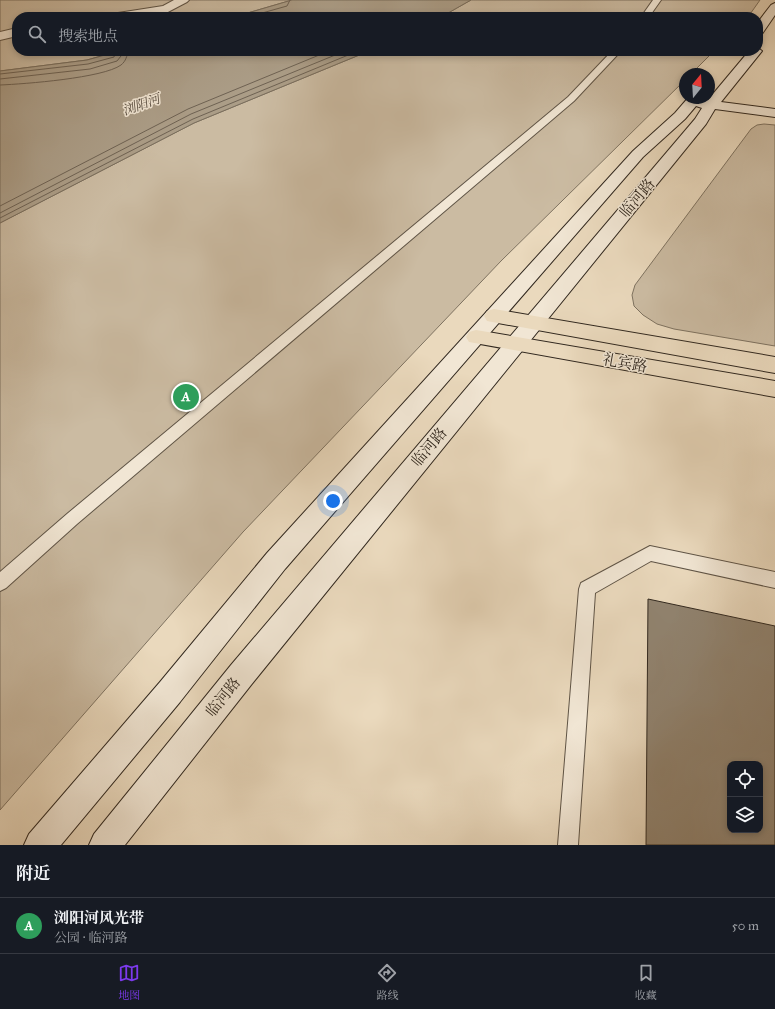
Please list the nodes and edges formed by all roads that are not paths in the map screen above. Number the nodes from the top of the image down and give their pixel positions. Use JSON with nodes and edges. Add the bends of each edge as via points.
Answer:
{"nodes":[{"id":1,"x":183,"y":0,"type":"edge"},
{"id":2,"x":656,"y":0,"type":"edge"},
{"id":3,"x":775,"y":7,"type":"edge"},
{"id":4,"x":148,"y":12,"type":"edge"},
{"id":5,"x":648,"y":12,"type":"edge"},
{"id":6,"x":763,"y":24,"type":"edge"},
{"id":7,"x":775,"y":28,"type":"edge"},
{"id":8,"x":12,"y":33,"type":"edge"},
{"id":9,"x":0,"y":36,"type":"edge"},
{"id":10,"x":763,"y":43,"type":"edge"},
{"id":11,"x":612,"y":56,"type":"edge"},
{"id":12,"x":751,"y":56,"type":"edge"},
{"id":13,"x":715,"y":90,"type":"edge"},
{"id":14,"x":715,"y":101,"type":"edge"},
{"id":15,"x":715,"y":102,"type":"edge"},
{"id":16,"x":699,"y":104,"type":"edge"},
{"id":17,"x":704,"y":104,"type":"edge"},
{"id":18,"x":775,"y":104,"type":"edge"},
{"id":19,"x":775,"y":113,"type":"edge"},
{"id":20,"x":494,"y":316,"type":"junction"},
{"id":21,"x":532,"y":323,"type":"junction"},
{"id":22,"x":476,"y":337,"type":"junction"},
{"id":23,"x":515,"y":344,"type":"junction"},
{"id":24,"x":775,"y":365,"type":"edge"},
{"id":25,"x":775,"y":389,"type":"edge"},
{"id":26,"x":775,"y":580,"type":"edge"},
{"id":27,"x":0,"y":583,"type":"edge"},
{"id":28,"x":40,"y":845,"type":"edge"},
{"id":29,"x":105,"y":845,"type":"edge"},
{"id":30,"x":568,"y":845,"type":"edge"}],
"edges":[{"from":1,"to":4,"type":"main road","via":[[166,9]]},
{"from":2,"to":5,"type":"lane"},
{"from":3,"to":6,"type":"main road"},
{"from":7,"to":10,"type":"main road","name":"临河路"},
{"from":8,"to":9,"type":"main road"},
{"from":11,"to":27,"type":"lane","via":[[571,99],[84,508]]},
{"from":12,"to":13,"type":"main road","name":"临河路"},
{"from":14,"to":18,"type":"main road"},
{"from":15,"to":19,"type":"main road"},
{"from":16,"to":20,"type":"main road","name":"临河路","via":[[680,116],[638,154]]},
{"from":17,"to":21,"type":"main road","name":"临河路","via":[[701,121]]},
{"from":20,"to":21,"type":"main road","name":"礼宾路"},
{"from":20,"to":22,"type":"main road","name":"临河路"},
{"from":21,"to":23,"type":"main road","name":"临河路"},
{"from":21,"to":24,"type":"main road","name":"礼宾路"},
{"from":22,"to":23,"type":"main road","name":"礼宾路"},
{"from":22,"to":28,"type":"main road","name":"临河路","via":[[276,561],[170,692]]},
{"from":23,"to":25,"type":"main road","name":"礼宾路"},
{"from":23,"to":29,"type":"main road","name":"临河路"},
{"from":26,"to":30,"type":"lane","via":[[650,553],[587,589]]}]}
